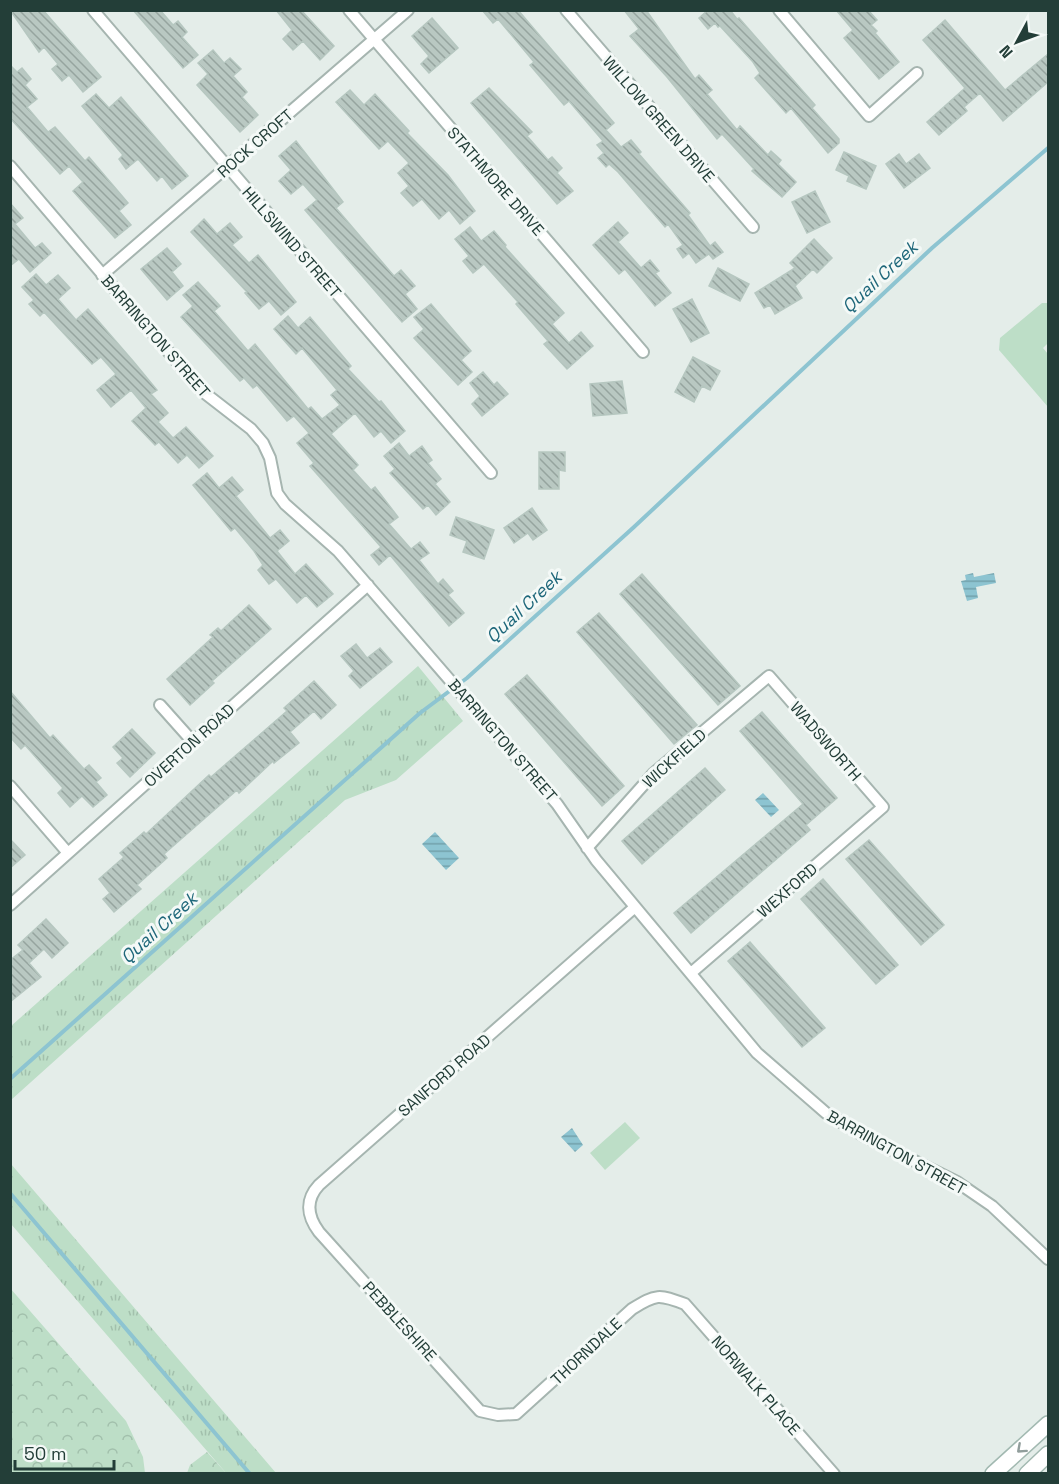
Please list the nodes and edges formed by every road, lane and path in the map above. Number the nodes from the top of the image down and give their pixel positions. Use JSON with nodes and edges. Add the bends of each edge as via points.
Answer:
{"nodes":[{"id":1,"x":93,"y":10,"type":"edge"},
{"id":2,"x":349,"y":10,"type":"edge"},
{"id":3,"x":408,"y":10,"type":"edge"},
{"id":4,"x":566,"y":10,"type":"edge"},
{"id":5,"x":779,"y":10,"type":"edge"},
{"id":6,"x":374,"y":40,"type":"junction"},
{"id":7,"x":917,"y":73,"type":"dead end"},
{"id":8,"x":10,"y":166,"type":"edge"},
{"id":9,"x":227,"y":167,"type":"junction"},
{"id":10,"x":753,"y":227,"type":"dead end"},
{"id":11,"x":102,"y":275,"type":"junction"},
{"id":12,"x":643,"y":352,"type":"dead end"},
{"id":13,"x":491,"y":473,"type":"dead end"},
{"id":14,"x":368,"y":585,"type":"junction"},
{"id":15,"x":769,"y":676,"type":"joint"},
{"id":16,"x":160,"y":705,"type":"dead end"},
{"id":17,"x":193,"y":742,"type":"junction"},
{"id":18,"x":10,"y":786,"type":"edge"},
{"id":19,"x":883,"y":807,"type":"joint"},
{"id":20,"x":587,"y":848,"type":"junction"},
{"id":21,"x":68,"y":853,"type":"junction"},
{"id":22,"x":10,"y":904,"type":"edge"},
{"id":23,"x":635,"y":907,"type":"junction"},
{"id":24,"x":691,"y":973,"type":"junction"},
{"id":25,"x":309,"y":1216,"type":"joint"},
{"id":26,"x":1048,"y":1259,"type":"edge"},
{"id":27,"x":676,"y":1300,"type":"joint"},
{"id":28,"x":498,"y":1415,"type":"joint"},
{"id":29,"x":1048,"y":1424,"type":"edge"},
{"id":30,"x":1048,"y":1454,"type":"edge"},
{"id":31,"x":834,"y":1473,"type":"edge"},
{"id":32,"x":993,"y":1473,"type":"edge"},
{"id":33,"x":1027,"y":1473,"type":"edge"}],
"edges":[{"from":1,"to":9,"type":"street","name":"HILLSWIND STREET"},
{"from":2,"to":6,"type":"street","name":"STATHMORE DRIVE"},
{"from":3,"to":6,"type":"street","name":"ROCK CROFT"},
{"from":4,"to":10,"type":"street","name":"WILLOW GREEN DRIVE"},
{"from":5,"to":7,"type":"street","via":[[869,116]]},
{"from":6,"to":9,"type":"street","name":"ROCK CROFT"},
{"from":6,"to":12,"type":"street","name":"STATHMORE DRIVE"},
{"from":8,"to":11,"type":"street","name":"BARRINGTON STREET"},
{"from":9,"to":11,"type":"street","name":"ROCK CROFT"},
{"from":9,"to":13,"type":"street","name":"HILLSWIND STREET"},
{"from":11,"to":14,"type":"street","name":"BARRINGTON STREET","via":[[202,391],[251,429],[270,458],[277,493],[285,504],[338,551]]},
{"from":14,"to":17,"type":"street","name":"OVERTON ROAD"},
{"from":14,"to":20,"type":"street","name":"BARRINGTON STREET","via":[[557,804]]},
{"from":15,"to":19,"type":"street","name":"WADSWORTH"},
{"from":15,"to":20,"type":"street","name":"WICKFIELD","via":[[654,772]]},
{"from":16,"to":17,"type":"street"},
{"from":17,"to":21,"type":"street","name":"OVERTON ROAD"},
{"from":18,"to":21,"type":"street"},
{"from":19,"to":24,"type":"street","name":"WEXFORD"},
{"from":20,"to":23,"type":"street","name":"BARRINGTON STREET"},
{"from":21,"to":22,"type":"street","name":"OVERTON ROAD"},
{"from":23,"to":24,"type":"street","name":"BARRINGTON STREET"},
{"from":23,"to":25,"type":"street","name":"SANFORD ROAD","via":[[319,1185],[311,1198]]},
{"from":24,"to":26,"type":"street","name":"BARRINGTON STREET","via":[[757,1053],[806,1098],[864,1136],[957,1182],[992,1206]]},
{"from":25,"to":28,"type":"street","name":"PEBBLESHIRE","via":[[319,1232],[480,1411]]},
{"from":27,"to":28,"type":"street","name":"THORNDALE","via":[[660,1295],[632,1309],[525,1407],[516,1414]]},
{"from":27,"to":31,"type":"street","name":"NORWALK PLACE","via":[[685,1304]]},
{"from":29,"to":32,"type":"street","one_way":true},
{"from":30,"to":33,"type":"street"}]}
